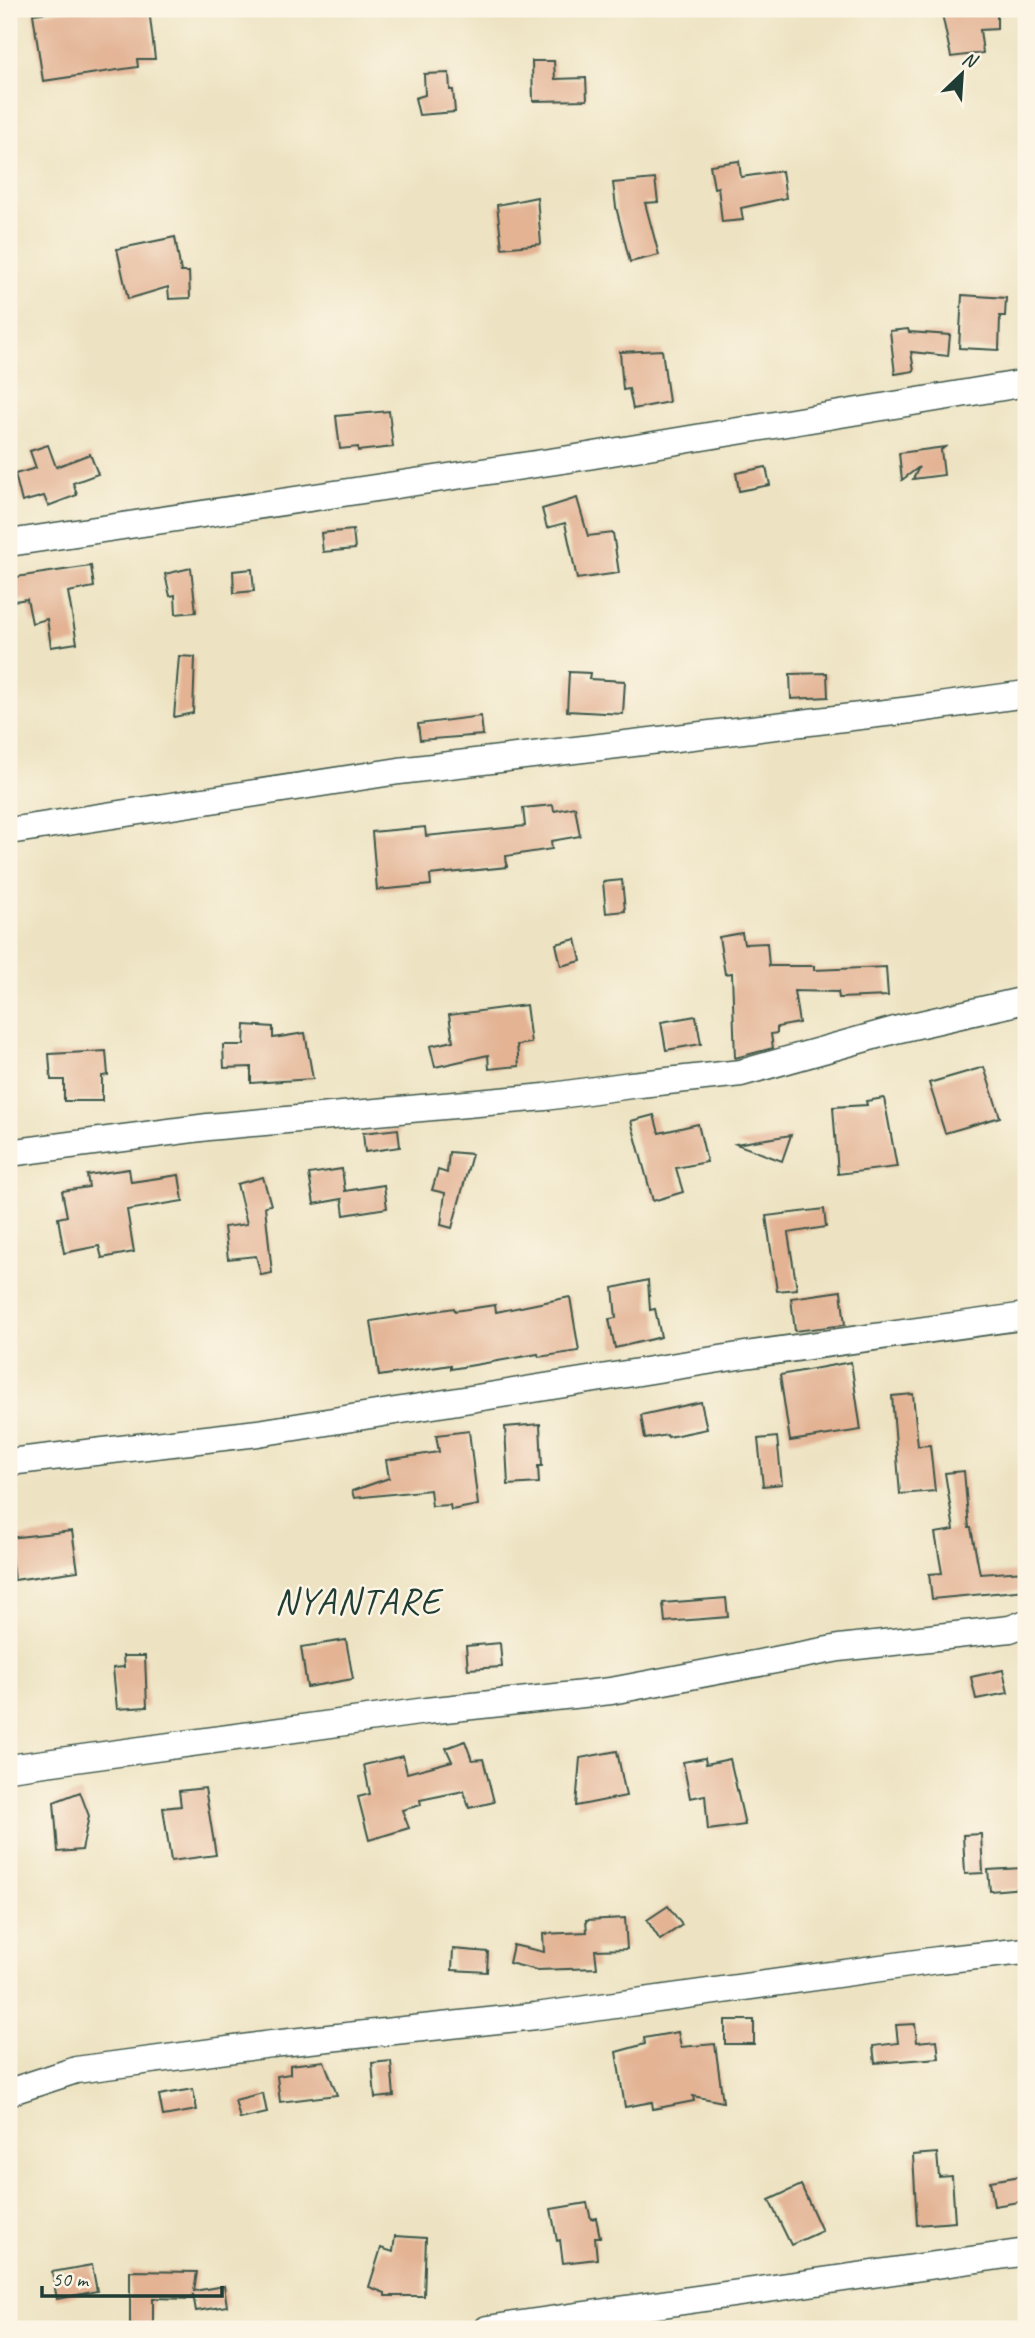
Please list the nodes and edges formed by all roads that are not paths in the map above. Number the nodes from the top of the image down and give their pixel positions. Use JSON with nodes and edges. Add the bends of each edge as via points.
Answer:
{"nodes":[{"id":1,"x":1026,"y":383,"type":"edge"},
{"id":2,"x":9,"y":543,"type":"edge"},
{"id":3,"x":1026,"y":694,"type":"edge"},
{"id":4,"x":9,"y":831,"type":"edge"},
{"id":5,"x":1026,"y":1000,"type":"edge"},
{"id":6,"x":9,"y":1153,"type":"edge"},
{"id":7,"x":1026,"y":1315,"type":"edge"},
{"id":8,"x":9,"y":1462,"type":"edge"},
{"id":9,"x":1026,"y":1623,"type":"edge"},
{"id":10,"x":9,"y":1768,"type":"edge"},
{"id":11,"x":1026,"y":1951,"type":"edge"},
{"id":12,"x":9,"y":2092,"type":"edge"},
{"id":13,"x":1026,"y":2252,"type":"edge"},
{"id":14,"x":487,"y":2329,"type":"edge"}],
"edges":[{"from":1,"to":2,"type":"street","via":[[576,458]]},
{"from":3,"to":4,"type":"street","via":[[399,771]]},
{"from":5,"to":6,"type":"street","via":[[741,1073],[545,1097],[208,1127]]},
{"from":7,"to":8,"type":"street","via":[[258,1433]]},
{"from":9,"to":10,"type":"street","via":[[1010,1629],[839,1648],[611,1691],[426,1711]]},
{"from":11,"to":12,"type":"street","via":[[536,2016],[76,2070]]},
{"from":13,"to":14,"type":"street"}]}
